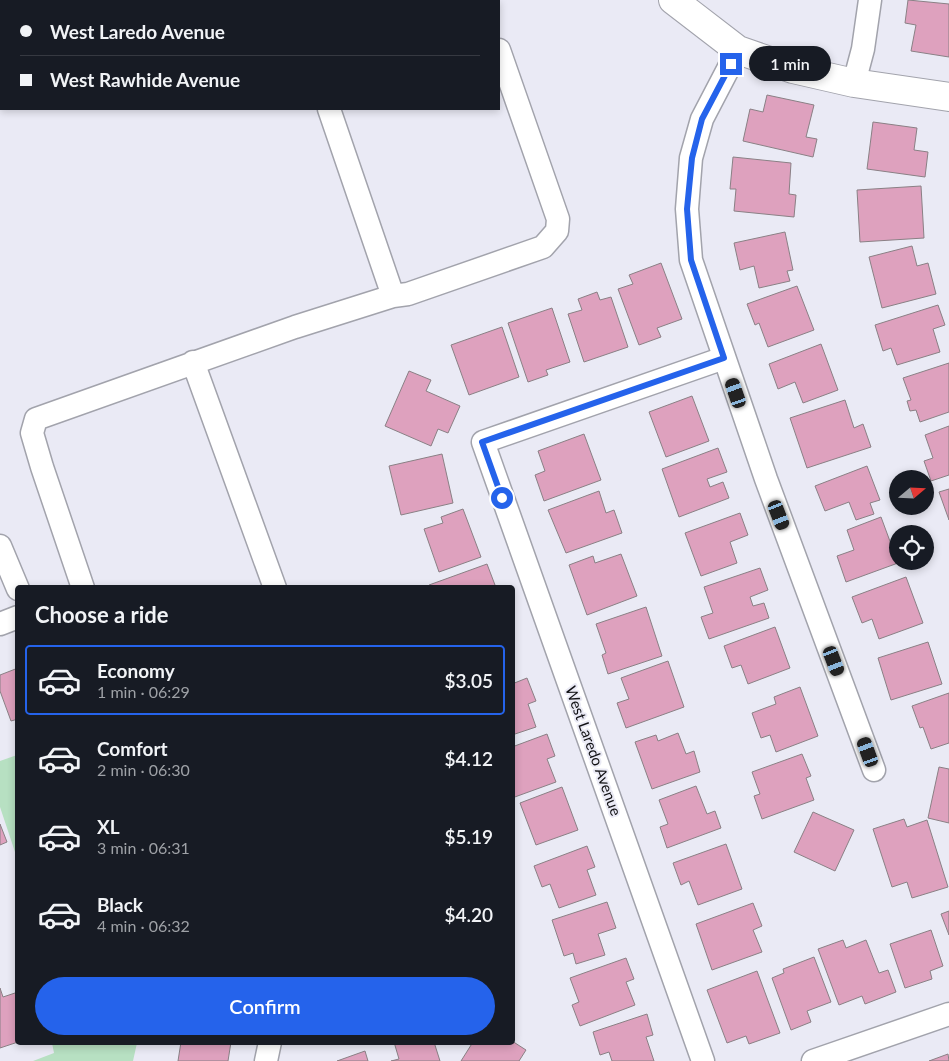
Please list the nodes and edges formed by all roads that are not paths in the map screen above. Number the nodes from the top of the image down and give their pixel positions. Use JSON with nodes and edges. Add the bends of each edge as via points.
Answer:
{"nodes":[{"id":1,"x":673,"y":0,"type":"edge"},
{"id":2,"x":870,"y":0,"type":"edge"},
{"id":3,"x":738,"y":50,"type":"junction"},
{"id":4,"x":500,"y":53,"type":"edge"},
{"id":5,"x":854,"y":83,"type":"junction"},
{"id":6,"x":949,"y":97,"type":"edge"},
{"id":7,"x":329,"y":110,"type":"edge"},
{"id":8,"x":393,"y":296,"type":"junction"},
{"id":9,"x":724,"y":358,"type":"junction"},
{"id":10,"x":193,"y":362,"type":"junction"},
{"id":11,"x":0,"y":546,"type":"edge"},
{"id":12,"x":16,"y":585,"type":"edge"},
{"id":13,"x":82,"y":585,"type":"edge"},
{"id":14,"x":274,"y":585,"type":"edge"},
{"id":15,"x":15,"y":619,"type":"edge"},
{"id":16,"x":0,"y":624,"type":"edge"},
{"id":17,"x":874,"y":770,"type":"dead end"},
{"id":18,"x":949,"y":1014,"type":"edge"},
{"id":19,"x":269,"y":1045,"type":"edge"},
{"id":20,"x":266,"y":1061,"type":"edge"},
{"id":21,"x":702,"y":1061,"type":"edge"},
{"id":22,"x":813,"y":1061,"type":"edge"}],
"edges":[{"from":1,"to":3,"type":"street"},
{"from":2,"to":5,"type":"street"},
{"from":3,"to":5,"type":"street","via":[[793,69]]},
{"from":3,"to":9,"type":"street","via":[[702,119],[692,158],[687,209],[691,260]]},
{"from":4,"to":8,"type":"street","via":[[558,219],[557,231],[543,247],[408,294]]},
{"from":5,"to":6,"type":"street"},
{"from":7,"to":8,"type":"street"},
{"from":8,"to":10,"type":"street"},
{"from":9,"to":17,"type":"street"},
{"from":9,"to":21,"type":"street","name":"West Laredo Avenue","via":[[482,442]]},
{"from":10,"to":13,"type":"street","via":[[36,419],[32,432]]},
{"from":10,"to":14,"type":"street"},
{"from":11,"to":12,"type":"street"},
{"from":15,"to":16,"type":"street"},
{"from":18,"to":22,"type":"street"},
{"from":19,"to":20,"type":"street"}]}
